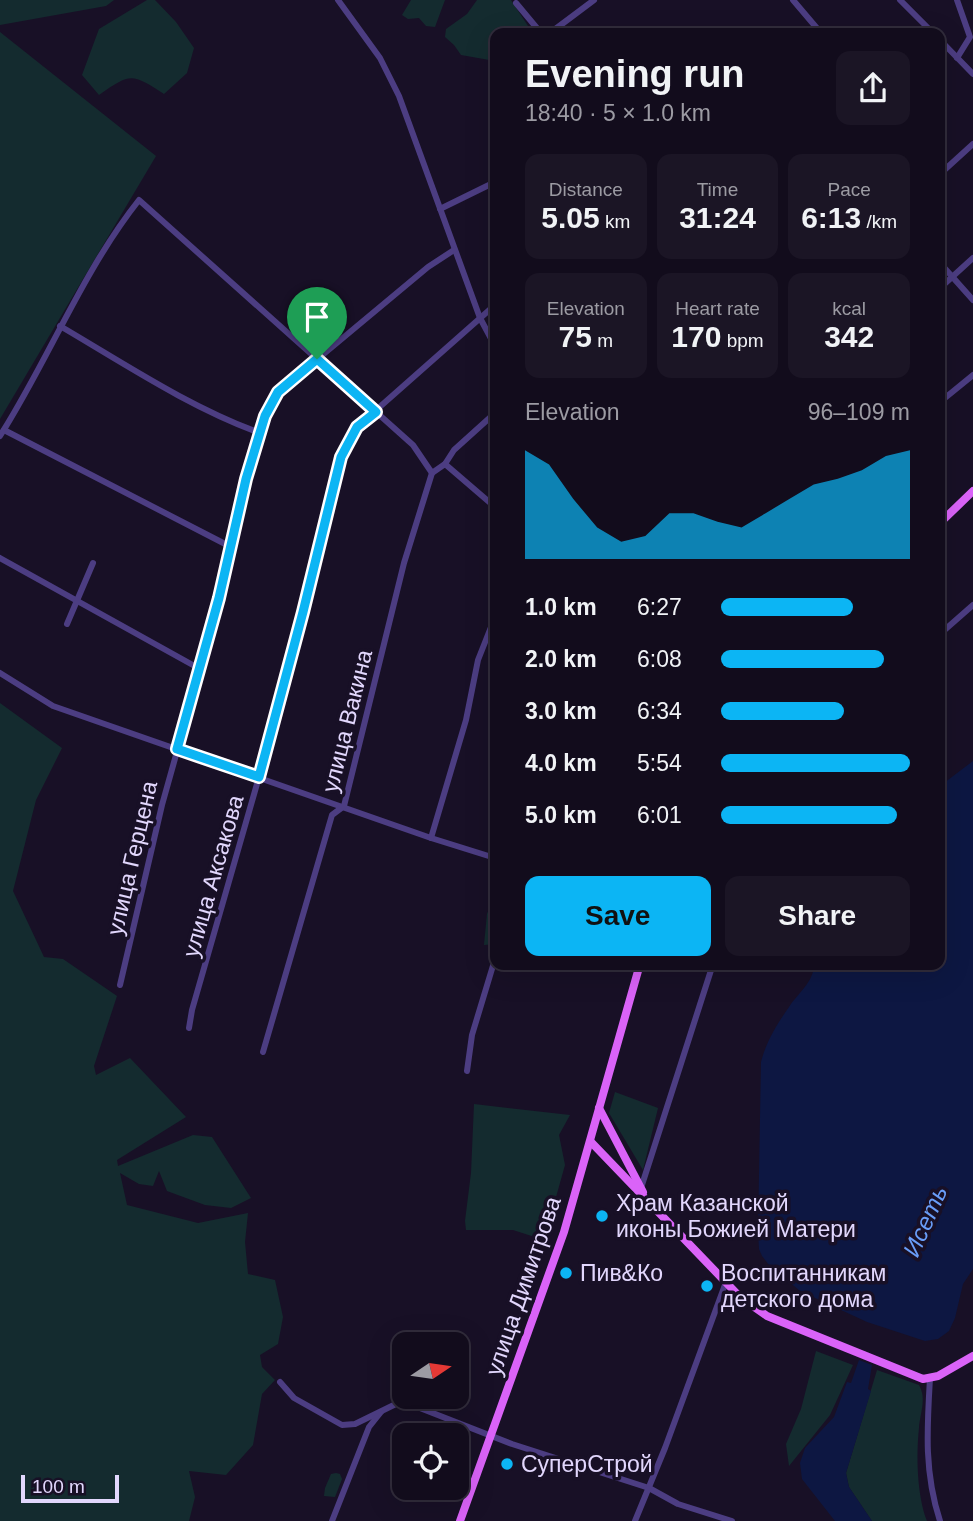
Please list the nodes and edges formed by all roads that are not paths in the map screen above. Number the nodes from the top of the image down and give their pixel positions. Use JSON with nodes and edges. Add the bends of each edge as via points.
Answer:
{"nodes":[{"id":1,"x":338,"y":0,"type":"edge"},
{"id":2,"x":594,"y":0,"type":"edge"},
{"id":3,"x":793,"y":0,"type":"edge"},
{"id":4,"x":900,"y":0,"type":"edge"},
{"id":5,"x":957,"y":0,"type":"edge"},
{"id":6,"x":516,"y":3,"type":"dead end"},
{"id":7,"x":537,"y":28,"type":"edge"},
{"id":8,"x":558,"y":28,"type":"edge"},
{"id":9,"x":817,"y":28,"type":"edge"},
{"id":10,"x":928,"y":28,"type":"edge"},
{"id":11,"x":972,"y":36,"type":"edge"},
{"id":12,"x":945,"y":45,"type":"edge"},
{"id":13,"x":957,"y":58,"type":"junction"},
{"id":14,"x":973,"y":74,"type":"edge"},
{"id":15,"x":973,"y":144,"type":"edge"},
{"id":16,"x":945,"y":169,"type":"edge"},
{"id":17,"x":490,"y":184,"type":"edge"},
{"id":18,"x":440,"y":209,"type":"junction"},
{"id":19,"x":454,"y":250,"type":"junction"},
{"id":20,"x":973,"y":258,"type":"edge"},
{"id":21,"x":945,"y":269,"type":"edge"},
{"id":22,"x":952,"y":277,"type":"junction"},
{"id":23,"x":945,"y":283,"type":"edge"},
{"id":24,"x":973,"y":300,"type":"edge"},
{"id":25,"x":490,"y":309,"type":"edge"},
{"id":26,"x":480,"y":318,"type":"junction"},
{"id":27,"x":60,"y":326,"type":"junction"},
{"id":28,"x":490,"y":337,"type":"edge"},
{"id":29,"x":317,"y":359,"type":"junction"},
{"id":30,"x":973,"y":375,"type":"edge"},
{"id":31,"x":945,"y":398,"type":"edge"},
{"id":32,"x":376,"y":412,"type":"junction"},
{"id":33,"x":490,"y":417,"type":"edge"},
{"id":34,"x":2,"y":433,"type":"edge"},
{"id":35,"x":260,"y":433,"type":"junction"},
{"id":36,"x":445,"y":464,"type":"junction"},
{"id":37,"x":432,"y":473,"type":"junction"},
{"id":38,"x":973,"y":491,"type":"edge"},
{"id":39,"x":490,"y":503,"type":"edge"},
{"id":40,"x":945,"y":518,"type":"edge"},
{"id":41,"x":231,"y":547,"type":"junction"},
{"id":42,"x":0,"y":558,"type":"edge"},
{"id":43,"x":93,"y":562,"type":"dead end"},
{"id":44,"x":76,"y":600,"type":"junction"},
{"id":45,"x":973,"y":605,"type":"edge"},
{"id":46,"x":67,"y":624,"type":"dead end"},
{"id":47,"x":490,"y":630,"type":"edge"},
{"id":48,"x":945,"y":630,"type":"edge"},
{"id":49,"x":200,"y":669,"type":"junction"},
{"id":50,"x":0,"y":673,"type":"edge"},
{"id":51,"x":177,"y":749,"type":"junction"},
{"id":52,"x":259,"y":777,"type":"junction"},
{"id":53,"x":344,"y":806,"type":"junction"},
{"id":54,"x":430,"y":838,"type":"junction"},
{"id":55,"x":490,"y":856,"type":"edge"},
{"id":56,"x":492,"y":970,"type":"edge"},
{"id":57,"x":638,"y":970,"type":"edge"},
{"id":58,"x":711,"y":970,"type":"edge"},
{"id":59,"x":120,"y":985,"type":"dead end"},
{"id":60,"x":189,"y":1028,"type":"dead end"},
{"id":61,"x":263,"y":1052,"type":"dead end"},
{"id":62,"x":467,"y":1071,"type":"dead end"},
{"id":63,"x":599,"y":1108,"type":"junction"},
{"id":64,"x":591,"y":1142,"type":"junction"},
{"id":65,"x":641,"y":1188,"type":"junction"},
{"id":66,"x":647,"y":1200,"type":"junction"},
{"id":67,"x":726,"y":1282,"type":"junction"},
{"id":68,"x":973,"y":1356,"type":"edge"},
{"id":69,"x":930,"y":1378,"type":"junction"},
{"id":70,"x":280,"y":1382,"type":"dead end"},
{"id":71,"x":382,"y":1411,"type":"junction"},
{"id":72,"x":491,"y":1435,"type":"junction"},
{"id":73,"x":649,"y":1488,"type":"junction"},
{"id":74,"x":332,"y":1521,"type":"edge"},
{"id":75,"x":460,"y":1521,"type":"edge"},
{"id":76,"x":635,"y":1521,"type":"edge"},
{"id":77,"x":732,"y":1521,"type":"edge"},
{"id":78,"x":940,"y":1521,"type":"edge"}],
"edges":[{"from":1,"to":18,"type":"street","via":[[380,58],[399,96]]},
{"from":2,"to":8,"type":"street"},
{"from":3,"to":9,"type":"street"},
{"from":4,"to":10,"type":"street"},
{"from":5,"to":11,"type":"street"},
{"from":6,"to":7,"type":"street"},
{"from":11,"to":13,"type":"street"},
{"from":12,"to":13,"type":"street"},
{"from":13,"to":14,"type":"street"},
{"from":15,"to":16,"type":"street"},
{"from":17,"to":18,"type":"street"},
{"from":18,"to":19,"type":"street"},
{"from":19,"to":26,"type":"street"},
{"from":19,"to":29,"type":"street","name":"улица Герцена"},
{"from":20,"to":22,"type":"street"},
{"from":21,"to":22,"type":"street"},
{"from":22,"to":23,"type":"street"},
{"from":22,"to":24,"type":"street"},
{"from":25,"to":26,"type":"street","name":"улица Аксакова"},
{"from":26,"to":28,"type":"street"},
{"from":26,"to":32,"type":"street","name":"улица Аксакова"},
{"from":27,"to":29,"type":"street","via":[[139,200]]},
{"from":27,"to":34,"type":"street"},
{"from":27,"to":35,"type":"street","via":[[170,391]]},
{"from":29,"to":32,"type":"street"},
{"from":29,"to":35,"type":"street","name":"улица Герцена","via":[[278,392]]},
{"from":30,"to":31,"type":"street"},
{"from":32,"to":37,"type":"street","via":[[413,446]]},
{"from":32,"to":52,"type":"street","name":"улица Аксакова","via":[[357,427],[341,457]]},
{"from":33,"to":36,"type":"street"},
{"from":34,"to":41,"type":"street"},
{"from":35,"to":41,"type":"street","name":"улица Герцена"},
{"from":36,"to":37,"type":"street"},
{"from":36,"to":39,"type":"street"},
{"from":37,"to":53,"type":"street","name":"улица Вакина","via":[[404,563]]},
{"from":38,"to":40,"type":"main road"},
{"from":41,"to":49,"type":"street","name":"улица Герцена"},
{"from":42,"to":44,"type":"street"},
{"from":43,"to":44,"type":"street"},
{"from":44,"to":46,"type":"street"},
{"from":44,"to":49,"type":"street"},
{"from":45,"to":48,"type":"street"},
{"from":47,"to":54,"type":"street"},
{"from":49,"to":51,"type":"street","name":"улица Герцена"},
{"from":50,"to":51,"type":"street","via":[[53,706]]},
{"from":51,"to":52,"type":"street"},
{"from":51,"to":59,"type":"street","name":"улица Герцена"},
{"from":52,"to":53,"type":"street"},
{"from":52,"to":60,"type":"street","name":"улица Аксакова"},
{"from":53,"to":54,"type":"street"},
{"from":53,"to":61,"type":"street","name":"улица Вакина","via":[[332,816]]},
{"from":54,"to":55,"type":"street"},
{"from":56,"to":62,"type":"street","via":[[472,1035]]},
{"from":57,"to":63,"type":"main road","name":"улица Димитрова"},
{"from":58,"to":65,"type":"street"},
{"from":63,"to":64,"type":"main road","name":"улица Димитрова"},
{"from":63,"to":65,"type":"main road"},
{"from":64,"to":66,"type":"main road"},
{"from":64,"to":72,"type":"main road","name":"улица Димитрова","via":[[564,1232]]},
{"from":65,"to":66,"type":"main road"},
{"from":66,"to":67,"type":"main road"},
{"from":67,"to":69,"type":"main road","via":[[766,1316]]},
{"from":67,"to":73,"type":"street"},
{"from":68,"to":69,"type":"main road"},
{"from":69,"to":78,"type":"street","via":[[927,1460]]},
{"from":70,"to":71,"type":"street","via":[[294,1398],[342,1425]]},
{"from":71,"to":72,"type":"street","via":[[402,1401]]},
{"from":71,"to":74,"type":"street","via":[[369,1427]]},
{"from":72,"to":73,"type":"street"},
{"from":72,"to":75,"type":"main road","name":"улица Димитрова"},
{"from":73,"to":76,"type":"street"},
{"from":73,"to":77,"type":"street","via":[[678,1504]]}]}
